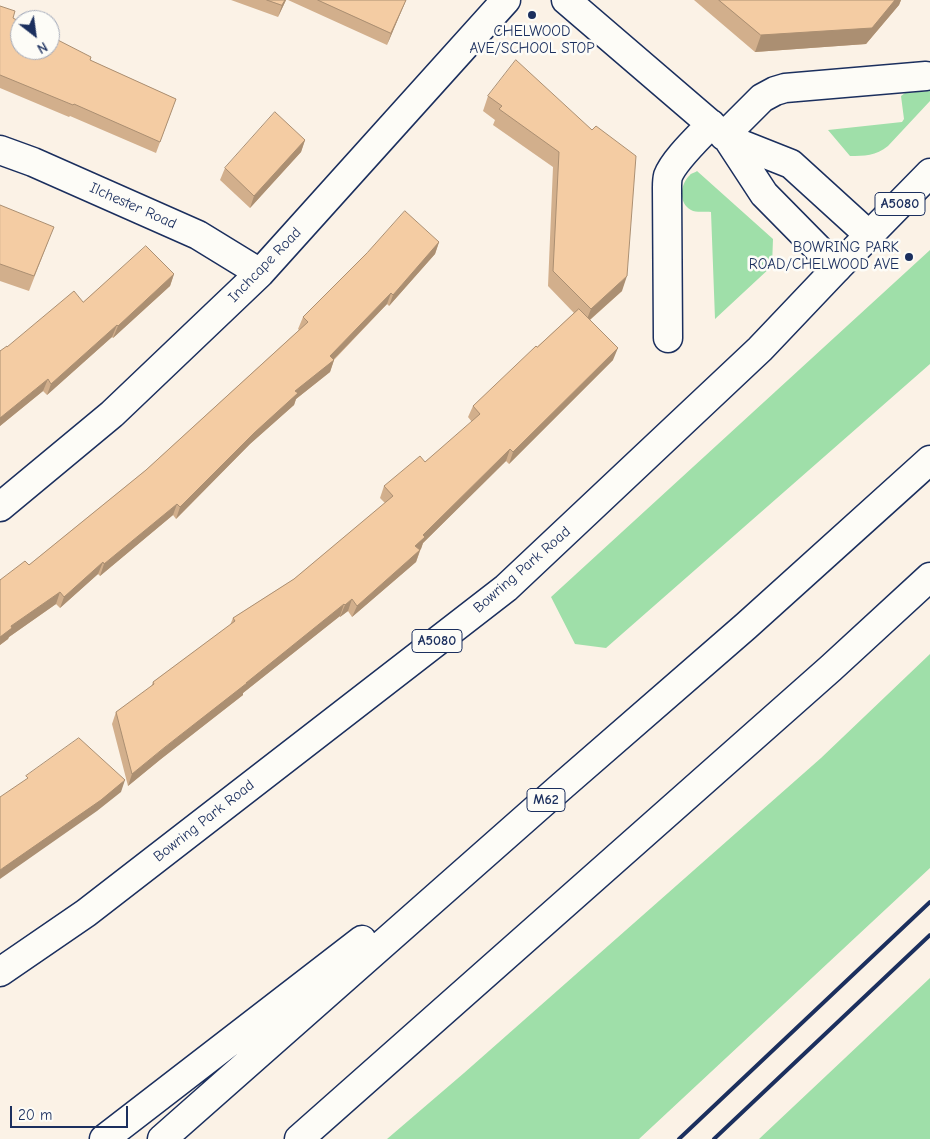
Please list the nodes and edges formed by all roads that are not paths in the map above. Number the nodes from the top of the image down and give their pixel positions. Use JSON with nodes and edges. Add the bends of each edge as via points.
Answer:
{"nodes":[{"id":1,"x":506,"y":0,"type":"edge"},
{"id":2,"x":566,"y":0,"type":"edge"},
{"id":3,"x":926,"y":76,"type":"dead end"},
{"id":4,"x":721,"y":133,"type":"junction"},
{"id":5,"x":0,"y":150,"type":"edge"},
{"id":6,"x":930,"y":174,"type":"edge"},
{"id":7,"x":870,"y":235,"type":"junction"},
{"id":8,"x":837,"y":268,"type":"junction"},
{"id":9,"x":260,"y":273,"type":"junction"},
{"id":10,"x":668,"y":338,"type":"dead end"},
{"id":11,"x":930,"y":460,"type":"edge"},
{"id":12,"x":0,"y":508,"type":"edge"},
{"id":13,"x":930,"y":576,"type":"edge"},
{"id":14,"x":562,"y":786,"type":"junction"},
{"id":15,"x":0,"y":972,"type":"edge"},
{"id":16,"x":104,"y":1139,"type":"edge"},
{"id":17,"x":162,"y":1139,"type":"edge"},
{"id":18,"x":299,"y":1139,"type":"edge"}],
"edges":[{"from":1,"to":9,"type":"main road","name":"Inchcape Road"},
{"from":2,"to":4,"type":"main road"},
{"from":3,"to":4,"type":"main road","via":[[774,91]]},
{"from":4,"to":7,"type":"main road","via":[[791,164]]},
{"from":4,"to":8,"type":"main road","via":[[764,194]]},
{"from":4,"to":10,"type":"main road","via":[[685,152],[668,176]]},
{"from":5,"to":9,"type":"main road","name":"Ilchester Road","via":[[198,235]]},
{"from":6,"to":7,"type":"main road","name":"Bowring Park Road","number":"A5080"},
{"from":7,"to":8,"type":"main road","name":"Bowring Park Road","number":"A5080"},
{"from":8,"to":15,"type":"main road","name":"Bowring Park Road","number":"A5080","via":[[760,349],[506,588],[86,912]]},
{"from":9,"to":12,"type":"main road","name":"Inchcape Road","via":[[112,414]]},
{"from":11,"to":14,"type":"main road","number":"M62"},
{"from":13,"to":18,"type":"main road","via":[[824,674]]},
{"from":14,"to":16,"type":"main road"},
{"from":14,"to":17,"type":"main road","number":"M62"}]}
